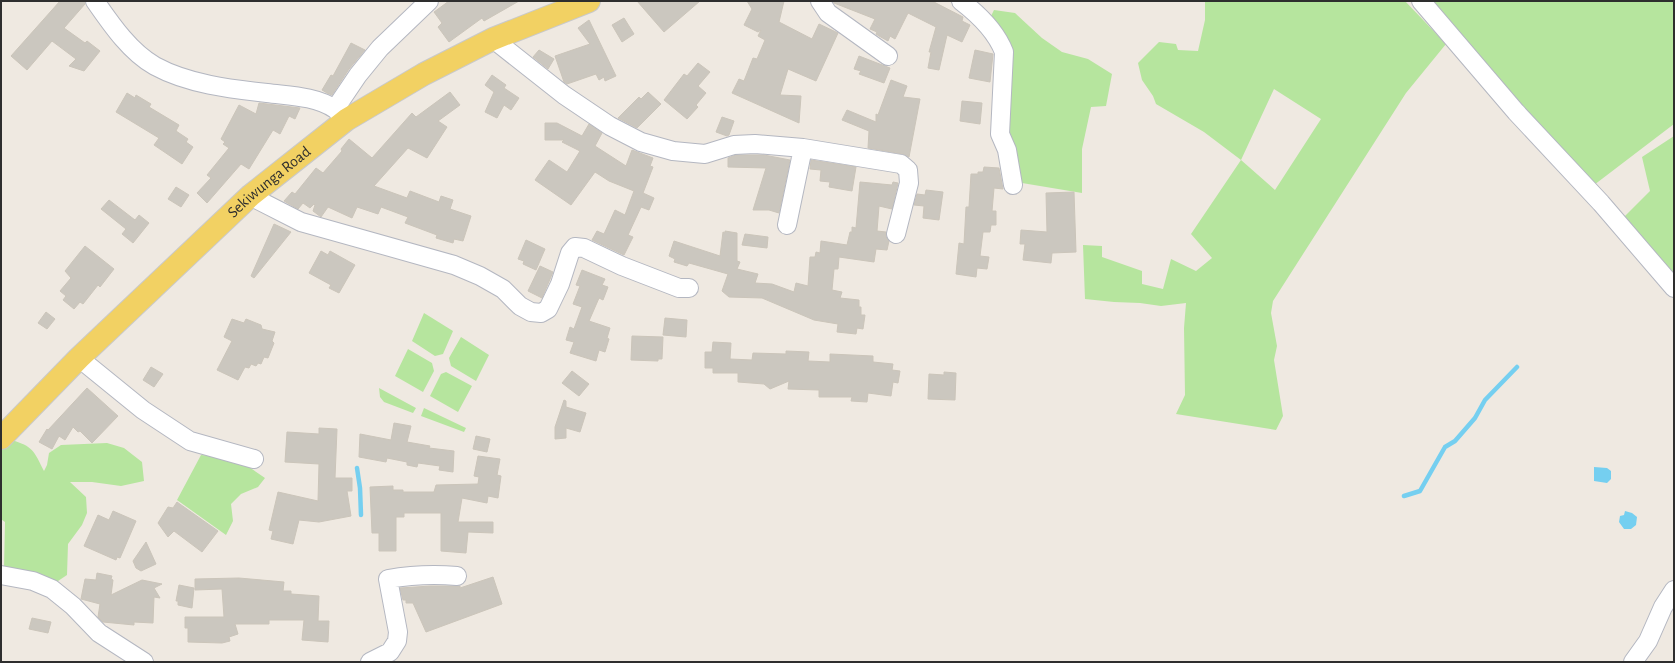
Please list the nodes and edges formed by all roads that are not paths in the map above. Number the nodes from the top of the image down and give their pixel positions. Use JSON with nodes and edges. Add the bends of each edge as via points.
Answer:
{"nodes":[{"id":1,"x":95,"y":1,"type":"edge"},
{"id":2,"x":429,"y":1,"type":"edge"},
{"id":3,"x":589,"y":1,"type":"edge"},
{"id":4,"x":820,"y":1,"type":"edge"},
{"id":5,"x":961,"y":1,"type":"edge"},
{"id":6,"x":1421,"y":1,"type":"edge"},
{"id":7,"x":493,"y":39,"type":"junction"},
{"id":8,"x":888,"y":56,"type":"dead end"},
{"id":9,"x":340,"y":114,"type":"junction"},
{"id":10,"x":803,"y":148,"type":"junction"},
{"id":11,"x":1013,"y":185,"type":"dead end"},
{"id":12,"x":250,"y":196,"type":"junction"},
{"id":13,"x":786,"y":225,"type":"dead end"},
{"id":14,"x":896,"y":234,"type":"dead end"},
{"id":15,"x":689,"y":288,"type":"dead end"},
{"id":16,"x":1674,"y":288,"type":"edge"},
{"id":17,"x":79,"y":358,"type":"junction"},
{"id":18,"x":1,"y":438,"type":"edge"},
{"id":19,"x":254,"y":459,"type":"dead end"},
{"id":20,"x":1,"y":575,"type":"edge"},
{"id":21,"x":457,"y":576,"type":"dead end"},
{"id":22,"x":1674,"y":590,"type":"edge"},
{"id":23,"x":144,"y":662,"type":"edge"},
{"id":24,"x":370,"y":662,"type":"edge"},
{"id":25,"x":1633,"y":662,"type":"edge"}],
"edges":[{"from":1,"to":9,"type":"street","via":[[130,46],[155,66],[183,77],[218,86],[311,99]]},
{"from":2,"to":9,"type":"street","via":[[380,48],[358,76]]},
{"from":3,"to":7,"type":"main road","name":"Sekiwunga Road"},
{"from":4,"to":8,"type":"street","via":[[828,13]]},
{"from":5,"to":11,"type":"street","via":[[990,29],[1004,52],[1000,134],[1007,150]]},
{"from":6,"to":16,"type":"street","via":[[1516,112],[1601,202]]},
{"from":7,"to":9,"type":"main road","name":"Sekiwunga Road"},
{"from":7,"to":10,"type":"street","via":[[564,95],[610,126],[641,142],[673,151],[705,154],[734,145]]},
{"from":9,"to":12,"type":"main road","name":"Sekiwunga Road"},
{"from":10,"to":13,"type":"street"},
{"from":10,"to":14,"type":"street","via":[[901,164],[908,170],[909,183]]},
{"from":12,"to":15,"type":"street","via":[[301,222],[454,265],[503,289],[520,306],[531,312],[541,313],[548,309],[560,284],[570,253],[575,247],[584,248],[679,288]]},
{"from":12,"to":17,"type":"main road","name":"Sekiwunga Road"},
{"from":17,"to":18,"type":"main road","name":"Sekiwunga Road"},
{"from":17,"to":19,"type":"street","via":[[143,410],[190,440]]},
{"from":20,"to":23,"type":"street","via":[[32,581],[52,589],[74,606],[99,633]]},
{"from":21,"to":24,"type":"street","via":[[427,575],[388,579],[398,632],[397,641],[390,652]]},
{"from":22,"to":25,"type":"street","via":[[1648,642]]}]}
